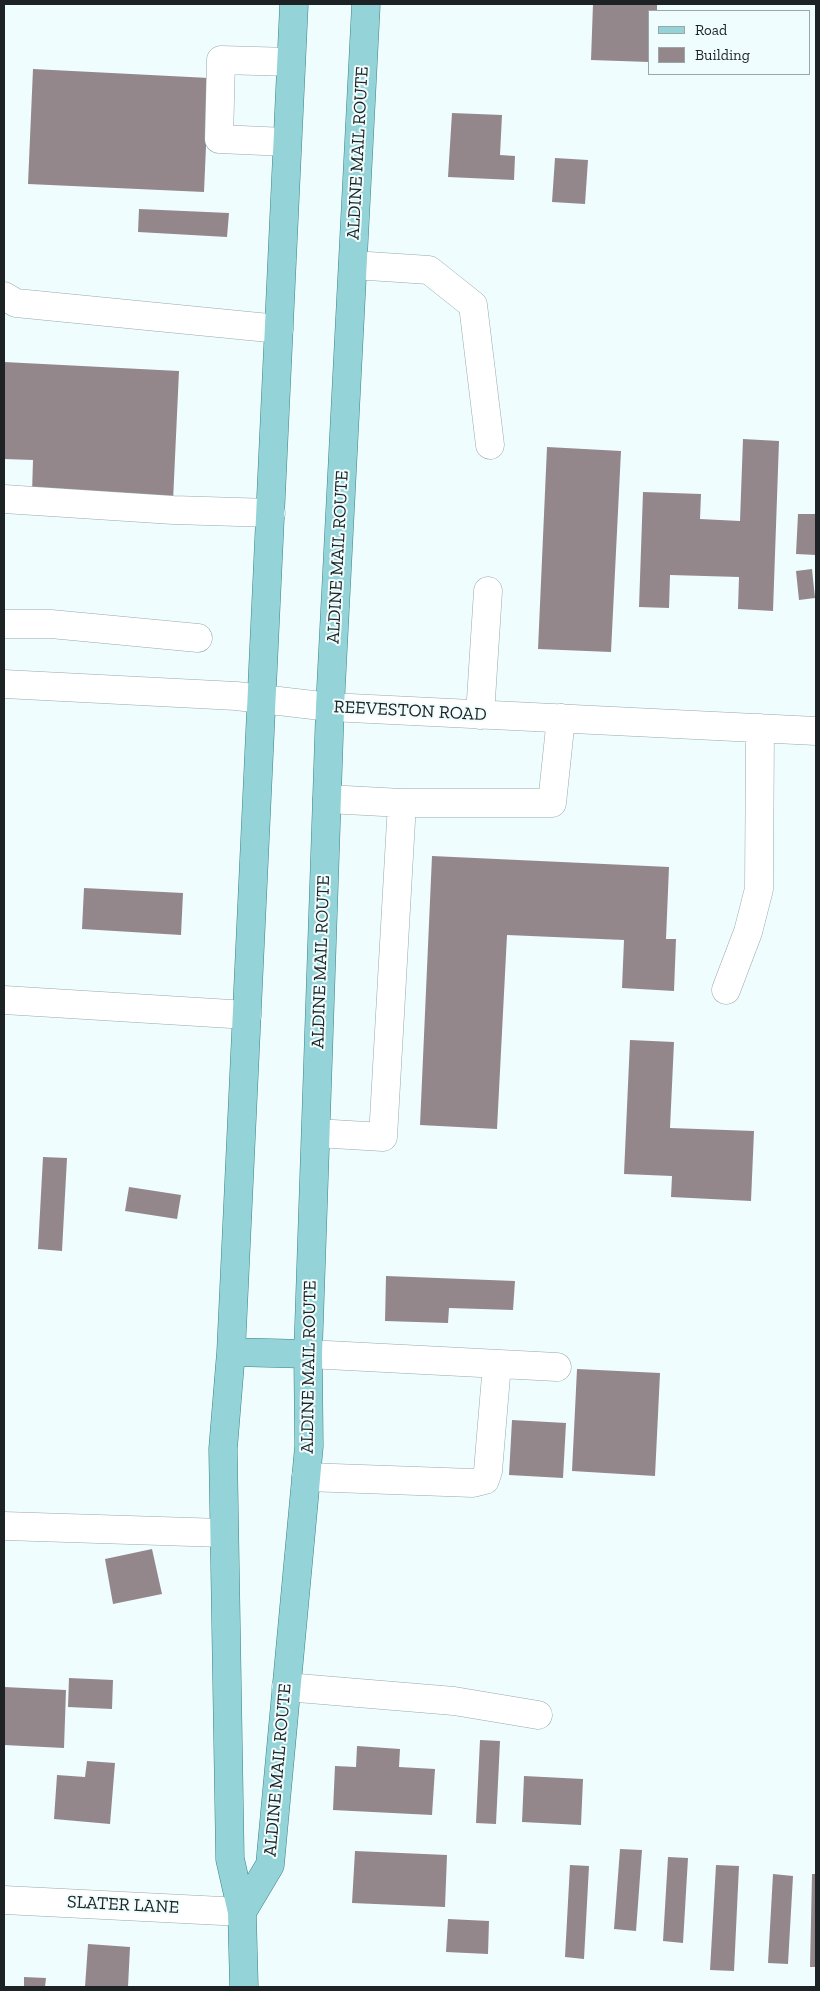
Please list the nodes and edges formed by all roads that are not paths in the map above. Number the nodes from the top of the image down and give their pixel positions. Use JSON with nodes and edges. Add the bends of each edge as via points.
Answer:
{"nodes":[{"id":1,"x":294,"y":4,"type":"edge"},
{"id":2,"x":366,"y":4,"type":"edge"},
{"id":3,"x":291,"y":62,"type":"junction"},
{"id":4,"x":286,"y":142,"type":"junction"},
{"id":5,"x":353,"y":265,"type":"junction"},
{"id":6,"x":4,"y":296,"type":"edge"},
{"id":7,"x":278,"y":329,"type":"junction"},
{"id":8,"x":490,"y":445,"type":"dead end"},
{"id":9,"x":4,"y":499,"type":"edge"},
{"id":10,"x":270,"y":513,"type":"junction"},
{"id":11,"x":488,"y":591,"type":"dead end"},
{"id":12,"x":4,"y":624,"type":"edge"},
{"id":13,"x":198,"y":638,"type":"dead end"},
{"id":14,"x":4,"y":684,"type":"edge"},
{"id":15,"x":262,"y":700,"type":"junction"},
{"id":16,"x":330,"y":707,"type":"junction"},
{"id":17,"x":480,"y":715,"type":"junction"},
{"id":18,"x":562,"y":718,"type":"junction"},
{"id":19,"x":760,"y":728,"type":"junction"},
{"id":20,"x":816,"y":731,"type":"edge"},
{"id":21,"x":327,"y":799,"type":"junction"},
{"id":22,"x":402,"y":803,"type":"junction"},
{"id":23,"x":726,"y":990,"type":"dead end"},
{"id":24,"x":4,"y":1000,"type":"edge"},
{"id":25,"x":247,"y":1014,"type":"junction"},
{"id":26,"x":316,"y":1133,"type":"junction"},
{"id":27,"x":231,"y":1352,"type":"junction"},
{"id":28,"x":308,"y":1354,"type":"junction"},
{"id":29,"x":497,"y":1364,"type":"junction"},
{"id":30,"x":556,"y":1367,"type":"dead end"},
{"id":31,"x":306,"y":1477,"type":"junction"},
{"id":32,"x":4,"y":1526,"type":"edge"},
{"id":33,"x":223,"y":1533,"type":"junction"},
{"id":34,"x":286,"y":1687,"type":"junction"},
{"id":35,"x":538,"y":1715,"type":"dead end"},
{"id":36,"x":4,"y":1900,"type":"edge"},
{"id":37,"x":242,"y":1912,"type":"junction"},
{"id":38,"x":244,"y":1987,"type":"edge"}],
"edges":[{"from":1,"to":3,"type":"main road"},
{"from":2,"to":5,"type":"main road","name":"ALDINE MAIL ROUTE"},
{"from":3,"to":4,"type":"main road"},
{"from":3,"to":4,"type":"street","via":[[221,60],[219,139]]},
{"from":4,"to":7,"type":"main road"},
{"from":5,"to":8,"type":"street","via":[[429,270],[473,304]]},
{"from":5,"to":16,"type":"main road","name":"ALDINE MAIL ROUTE"},
{"from":6,"to":7,"type":"street","via":[[16,303]]},
{"from":7,"to":10,"type":"main road"},
{"from":9,"to":10,"type":"street"},
{"from":10,"to":15,"type":"main road"},
{"from":11,"to":17,"type":"street"},
{"from":12,"to":13,"type":"street","via":[[51,624]]},
{"from":14,"to":15,"type":"street","name":"REEVESTON ROAD"},
{"from":15,"to":16,"type":"street","name":"REEVESTON ROAD"},
{"from":15,"to":25,"type":"main road"},
{"from":16,"to":17,"type":"street","name":"REEVESTON ROAD"},
{"from":16,"to":21,"type":"main road","name":"ALDINE MAIL ROUTE"},
{"from":17,"to":18,"type":"street","name":"REEVESTON ROAD"},
{"from":18,"to":19,"type":"street","name":"REEVESTON ROAD"},
{"from":18,"to":22,"type":"street","via":[[552,803]]},
{"from":19,"to":20,"type":"street","name":"REEVESTON ROAD"},
{"from":19,"to":23,"type":"street","via":[[759,888],[748,932]]},
{"from":21,"to":22,"type":"street"},
{"from":21,"to":26,"type":"main road","name":"ALDINE MAIL ROUTE"},
{"from":22,"to":26,"type":"street","via":[[383,1137]]},
{"from":24,"to":25,"type":"street"},
{"from":25,"to":27,"type":"main road"},
{"from":26,"to":28,"type":"main road","name":"ALDINE MAIL ROUTE"},
{"from":27,"to":28,"type":"main road"},
{"from":27,"to":33,"type":"main road","via":[[223,1449]]},
{"from":28,"to":29,"type":"street"},
{"from":28,"to":31,"type":"main road","name":"ALDINE MAIL ROUTE"},
{"from":29,"to":30,"type":"street"},
{"from":29,"to":31,"type":"street","via":[[485,1480],[473,1483]]},
{"from":31,"to":34,"type":"main road","name":"ALDINE MAIL ROUTE"},
{"from":32,"to":33,"type":"street"},
{"from":33,"to":37,"type":"main road","via":[[230,1859]]},
{"from":34,"to":35,"type":"street","via":[[454,1701]]},
{"from":34,"to":37,"type":"main road","name":"ALDINE MAIL ROUTE","via":[[270,1865]]},
{"from":36,"to":37,"type":"street","name":"SLATER LANE"},
{"from":37,"to":38,"type":"main road"}]}
